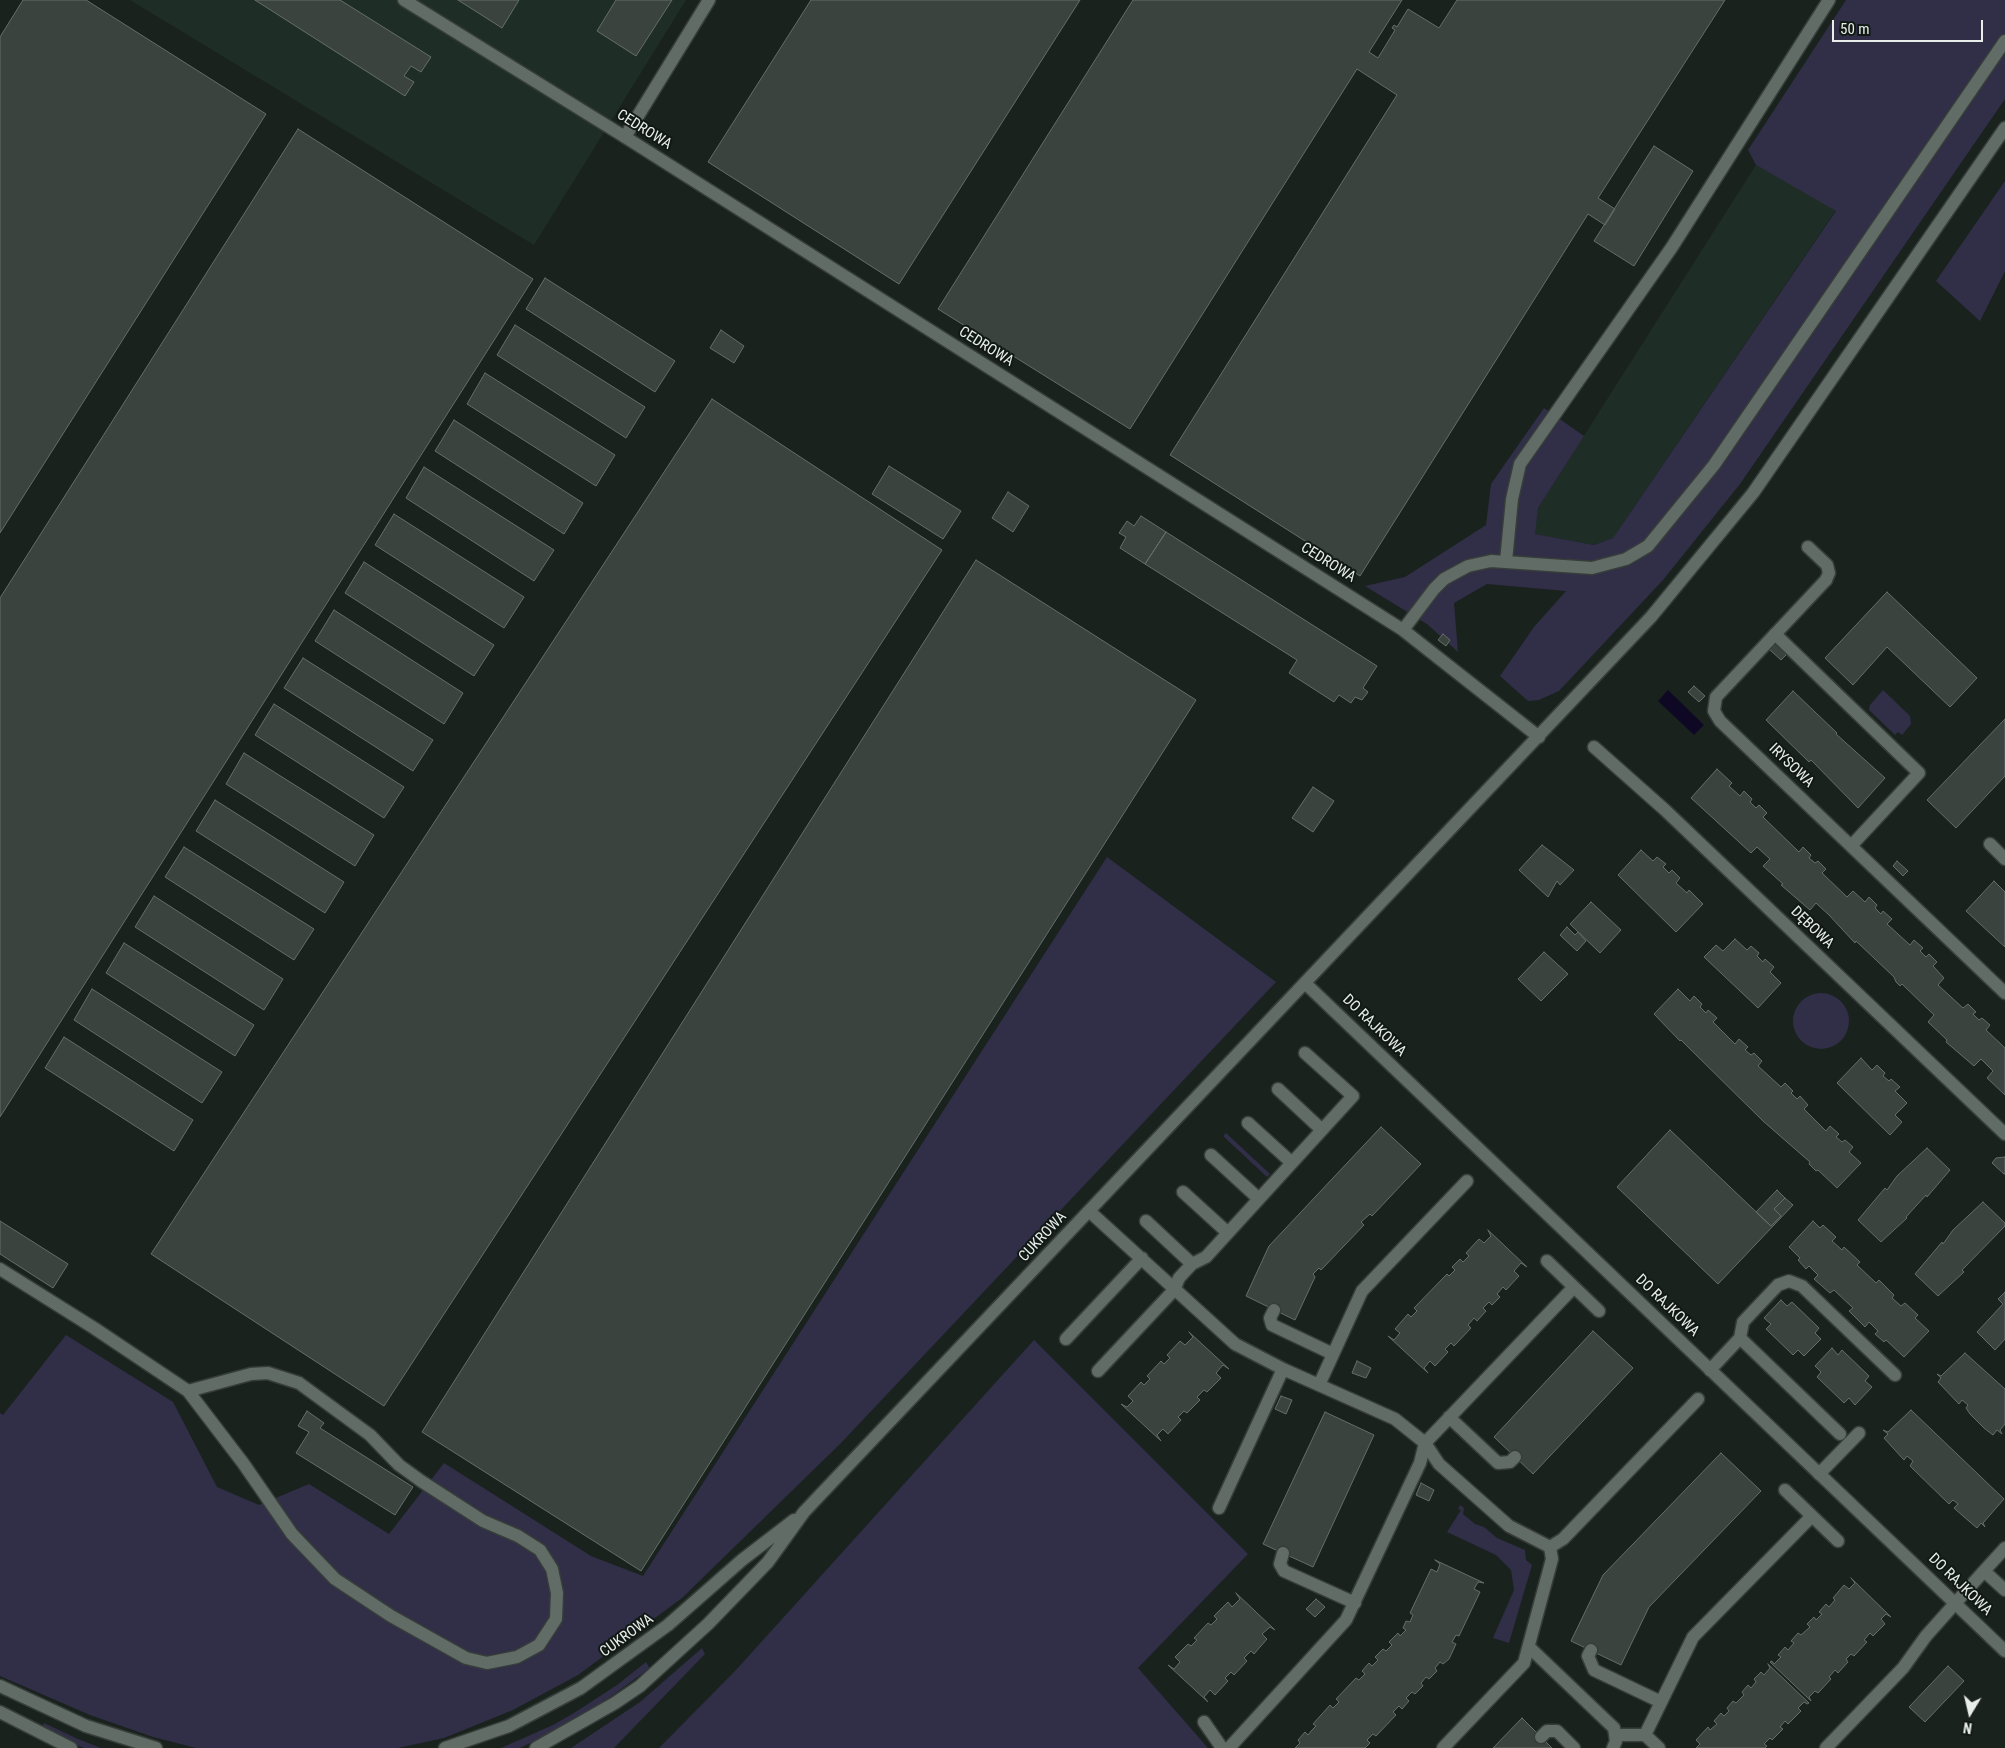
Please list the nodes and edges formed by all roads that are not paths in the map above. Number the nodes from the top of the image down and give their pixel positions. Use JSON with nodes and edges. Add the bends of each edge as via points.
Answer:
{"nodes":[{"id":1,"x":404,"y":0,"type":"edge"},
{"id":2,"x":709,"y":0,"type":"edge"},
{"id":3,"x":1829,"y":0,"type":"edge"},
{"id":4,"x":2005,"y":41,"type":"edge"},
{"id":5,"x":2005,"y":128,"type":"edge"},
{"id":6,"x":625,"y":137,"type":"junction"},
{"id":7,"x":1808,"y":547,"type":"dead end"},
{"id":8,"x":1506,"y":561,"type":"junction"},
{"id":9,"x":1403,"y":630,"type":"junction"},
{"id":10,"x":1775,"y":634,"type":"junction"},
{"id":11,"x":1539,"y":737,"type":"junction"},
{"id":12,"x":1594,"y":747,"type":"dead end"},
{"id":13,"x":1990,"y":844,"type":"dead end"},
{"id":14,"x":1851,"y":846,"type":"junction"},
{"id":15,"x":2005,"y":859,"type":"edge"},
{"id":16,"x":1306,"y":984,"type":"junction"},
{"id":17,"x":2005,"y":993,"type":"edge"},
{"id":18,"x":1305,"y":1053,"type":"dead end"},
{"id":19,"x":1278,"y":1089,"type":"dead end"},
{"id":20,"x":1248,"y":1123,"type":"dead end"},
{"id":21,"x":1322,"y":1130,"type":"junction"},
{"id":22,"x":2005,"y":1134,"type":"edge"},
{"id":23,"x":1212,"y":1155,"type":"dead end"},
{"id":24,"x":1292,"y":1163,"type":"junction"},
{"id":25,"x":1467,"y":1180,"type":"dead end"},
{"id":26,"x":1183,"y":1192,"type":"dead end"},
{"id":27,"x":1260,"y":1199,"type":"junction"},
{"id":28,"x":1089,"y":1211,"type":"junction"},
{"id":29,"x":1146,"y":1221,"type":"dead end"},
{"id":30,"x":1228,"y":1233,"type":"junction"},
{"id":31,"x":1142,"y":1258,"type":"junction"},
{"id":32,"x":1547,"y":1261,"type":"dead end"},
{"id":33,"x":1192,"y":1264,"type":"junction"},
{"id":34,"x":0,"y":1269,"type":"edge"},
{"id":35,"x":1574,"y":1286,"type":"junction"},
{"id":36,"x":1174,"y":1290,"type":"junction"},
{"id":37,"x":1274,"y":1310,"type":"dead end"},
{"id":38,"x":1599,"y":1310,"type":"dead end"},
{"id":39,"x":1740,"y":1338,"type":"junction"},
{"id":40,"x":1066,"y":1339,"type":"dead end"},
{"id":41,"x":1333,"y":1354,"type":"junction"},
{"id":42,"x":1283,"y":1369,"type":"junction"},
{"id":43,"x":1710,"y":1370,"type":"junction"},
{"id":44,"x":1098,"y":1371,"type":"dead end"},
{"id":45,"x":1895,"y":1375,"type":"dead end"},
{"id":46,"x":1320,"y":1385,"type":"junction"},
{"id":47,"x":188,"y":1392,"type":"junction"},
{"id":48,"x":1698,"y":1399,"type":"dead end"},
{"id":49,"x":1449,"y":1417,"type":"junction"},
{"id":50,"x":1859,"y":1433,"type":"dead end"},
{"id":51,"x":1840,"y":1434,"type":"dead end"},
{"id":52,"x":1426,"y":1443,"type":"junction"},
{"id":53,"x":1515,"y":1458,"type":"dead end"},
{"id":54,"x":1819,"y":1474,"type":"junction"},
{"id":55,"x":1785,"y":1490,"type":"dead end"},
{"id":56,"x":1219,"y":1508,"type":"dead end"},
{"id":57,"x":804,"y":1512,"type":"junction"},
{"id":58,"x":1812,"y":1516,"type":"junction"},
{"id":59,"x":1838,"y":1541,"type":"dead end"},
{"id":60,"x":1550,"y":1547,"type":"junction"},
{"id":61,"x":2005,"y":1548,"type":"edge"},
{"id":62,"x":1283,"y":1554,"type":"dead end"},
{"id":63,"x":1984,"y":1571,"type":"junction"},
{"id":64,"x":2005,"y":1590,"type":"edge"},
{"id":65,"x":1355,"y":1603,"type":"junction"},
{"id":66,"x":1955,"y":1603,"type":"junction"},
{"id":67,"x":1529,"y":1647,"type":"junction"},
{"id":68,"x":1591,"y":1650,"type":"dead end"},
{"id":69,"x":2005,"y":1651,"type":"edge"},
{"id":70,"x":0,"y":1686,"type":"edge"},
{"id":71,"x":1661,"y":1702,"type":"junction"},
{"id":72,"x":0,"y":1712,"type":"edge"},
{"id":73,"x":1204,"y":1722,"type":"dead end"},
{"id":74,"x":1616,"y":1735,"type":"junction"},
{"id":75,"x":1645,"y":1735,"type":"junction"},
{"id":76,"x":1541,"y":1737,"type":"dead end"},
{"id":77,"x":71,"y":1748,"type":"edge"},
{"id":78,"x":156,"y":1748,"type":"edge"},
{"id":79,"x":445,"y":1748,"type":"edge"},
{"id":80,"x":536,"y":1748,"type":"edge"},
{"id":81,"x":1222,"y":1748,"type":"edge"},
{"id":82,"x":1229,"y":1748,"type":"edge"},
{"id":83,"x":1442,"y":1748,"type":"edge"},
{"id":84,"x":1574,"y":1748,"type":"edge"},
{"id":85,"x":1614,"y":1748,"type":"edge"},
{"id":86,"x":1659,"y":1748,"type":"edge"},
{"id":87,"x":1826,"y":1748,"type":"edge"}],
"edges":[{"from":1,"to":6,"type":"street","name":"CEDROWA"},
{"from":2,"to":6,"type":"street"},
{"from":3,"to":8,"type":"street","via":[[1672,247],[1520,464]]},
{"from":4,"to":8,"type":"street","via":[[1720,457],[1655,538],[1632,556],[1606,566]]},
{"from":5,"to":11,"type":"street","name":"CUKROWA","via":[[1754,493],[1674,592]]},
{"from":6,"to":9,"type":"street","name":"CEDROWA"},
{"from":7,"to":10,"type":"street","name":"IRYSOWA","via":[[1827,565],[1826,580]]},
{"from":8,"to":9,"type":"street","via":[[1468,566],[1452,573],[1424,600]]},
{"from":9,"to":11,"type":"street","name":"CEDROWA"},
{"from":10,"to":14,"type":"street","name":"IRYSOWA","via":[[1716,697],[1714,711],[1720,721]]},
{"from":10,"to":14,"type":"street","via":[[1919,773]]},
{"from":11,"to":16,"type":"street","name":"CUKROWA"},
{"from":12,"to":22,"type":"street","name":"DĘBOWA","via":[[1665,810]]},
{"from":13,"to":15,"type":"street"},
{"from":14,"to":17,"type":"street","name":"IRYSOWA"},
{"from":16,"to":28,"type":"street","name":"CUKROWA"},
{"from":16,"to":43,"type":"street","name":"DO RAJKOWA"},
{"from":18,"to":21,"type":"street","via":[[1352,1096]]},
{"from":19,"to":21,"type":"street"},
{"from":20,"to":24,"type":"street"},
{"from":21,"to":24,"type":"street"},
{"from":23,"to":27,"type":"street"},
{"from":24,"to":27,"type":"street"},
{"from":25,"to":41,"type":"street","via":[[1362,1292]]},
{"from":26,"to":30,"type":"street"},
{"from":27,"to":30,"type":"street"},
{"from":28,"to":31,"type":"street"},
{"from":28,"to":57,"type":"street","name":"CUKROWA"},
{"from":29,"to":33,"type":"street"},
{"from":30,"to":33,"type":"street","via":[[1206,1257]]},
{"from":31,"to":36,"type":"street"},
{"from":31,"to":40,"type":"street"},
{"from":32,"to":35,"type":"street"},
{"from":33,"to":36,"type":"street","via":[[1179,1278]]},
{"from":34,"to":47,"type":"street"},
{"from":35,"to":38,"type":"street"},
{"from":35,"to":49,"type":"street"},
{"from":36,"to":42,"type":"street","via":[[1235,1344]]},
{"from":36,"to":44,"type":"street"},
{"from":37,"to":41,"type":"street","via":[[1270,1318],[1272,1326]]},
{"from":39,"to":43,"type":"street"},
{"from":39,"to":45,"type":"street","via":[[1742,1322],[1778,1285],[1789,1281],[1802,1286]]},
{"from":39,"to":51,"type":"street"},
{"from":41,"to":46,"type":"street"},
{"from":42,"to":46,"type":"street"},
{"from":42,"to":56,"type":"street"},
{"from":43,"to":54,"type":"street","name":"DO RAJKOWA"},
{"from":46,"to":52,"type":"street","via":[[1395,1419]]},
{"from":47,"to":47,"type":"street","via":[[292,1534],[334,1579],[466,1658],[487,1663],[517,1657],[539,1645],[556,1619],[557,1593],[552,1569],[540,1550],[518,1536],[483,1521],[421,1481],[399,1465],[370,1435],[299,1383],[268,1373],[251,1374]]},
{"from":48,"to":60,"type":"street","via":[[1563,1539]]},
{"from":49,"to":52,"type":"street"},
{"from":49,"to":53,"type":"street","via":[[1498,1463]]},
{"from":50,"to":54,"type":"street"},
{"from":52,"to":60,"type":"street","via":[[1439,1464],[1486,1506],[1513,1528]]},
{"from":52,"to":65,"type":"street","via":[[1420,1463]]},
{"from":54,"to":66,"type":"street","name":"DO RAJKOWA"},
{"from":55,"to":58,"type":"street"},
{"from":57,"to":79,"type":"street","name":"CUKROWA","via":[[761,1544],[668,1626],[581,1688],[509,1726]]},
{"from":57,"to":80,"type":"street","name":"CUKROWA","via":[[768,1562],[654,1675],[616,1704]]},
{"from":58,"to":59,"type":"street"},
{"from":58,"to":71,"type":"street","via":[[1693,1637]]},
{"from":60,"to":67,"type":"street","via":[[1552,1559]]},
{"from":61,"to":63,"type":"street"},
{"from":62,"to":65,"type":"street","via":[[1280,1564],[1284,1570]]},
{"from":63,"to":64,"type":"street"},
{"from":63,"to":66,"type":"street"},
{"from":65,"to":82,"type":"street","via":[[1342,1626]]},
{"from":66,"to":69,"type":"street","name":"DO RAJKOWA"},
{"from":66,"to":87,"type":"street","via":[[1903,1668]]},
{"from":67,"to":74,"type":"street","via":[[1614,1728]]},
{"from":67,"to":83,"type":"street","via":[[1521,1667]]},
{"from":68,"to":71,"type":"street","via":[[1588,1656],[1594,1670]]},
{"from":70,"to":78,"type":"street","via":[[86,1726]]},
{"from":71,"to":75,"type":"street"},
{"from":72,"to":77,"type":"street"},
{"from":73,"to":81,"type":"street"},
{"from":74,"to":75,"type":"street"},
{"from":74,"to":85,"type":"street"},
{"from":75,"to":86,"type":"street"},
{"from":76,"to":84,"type":"street","via":[[1547,1731],[1557,1732]]}]}
